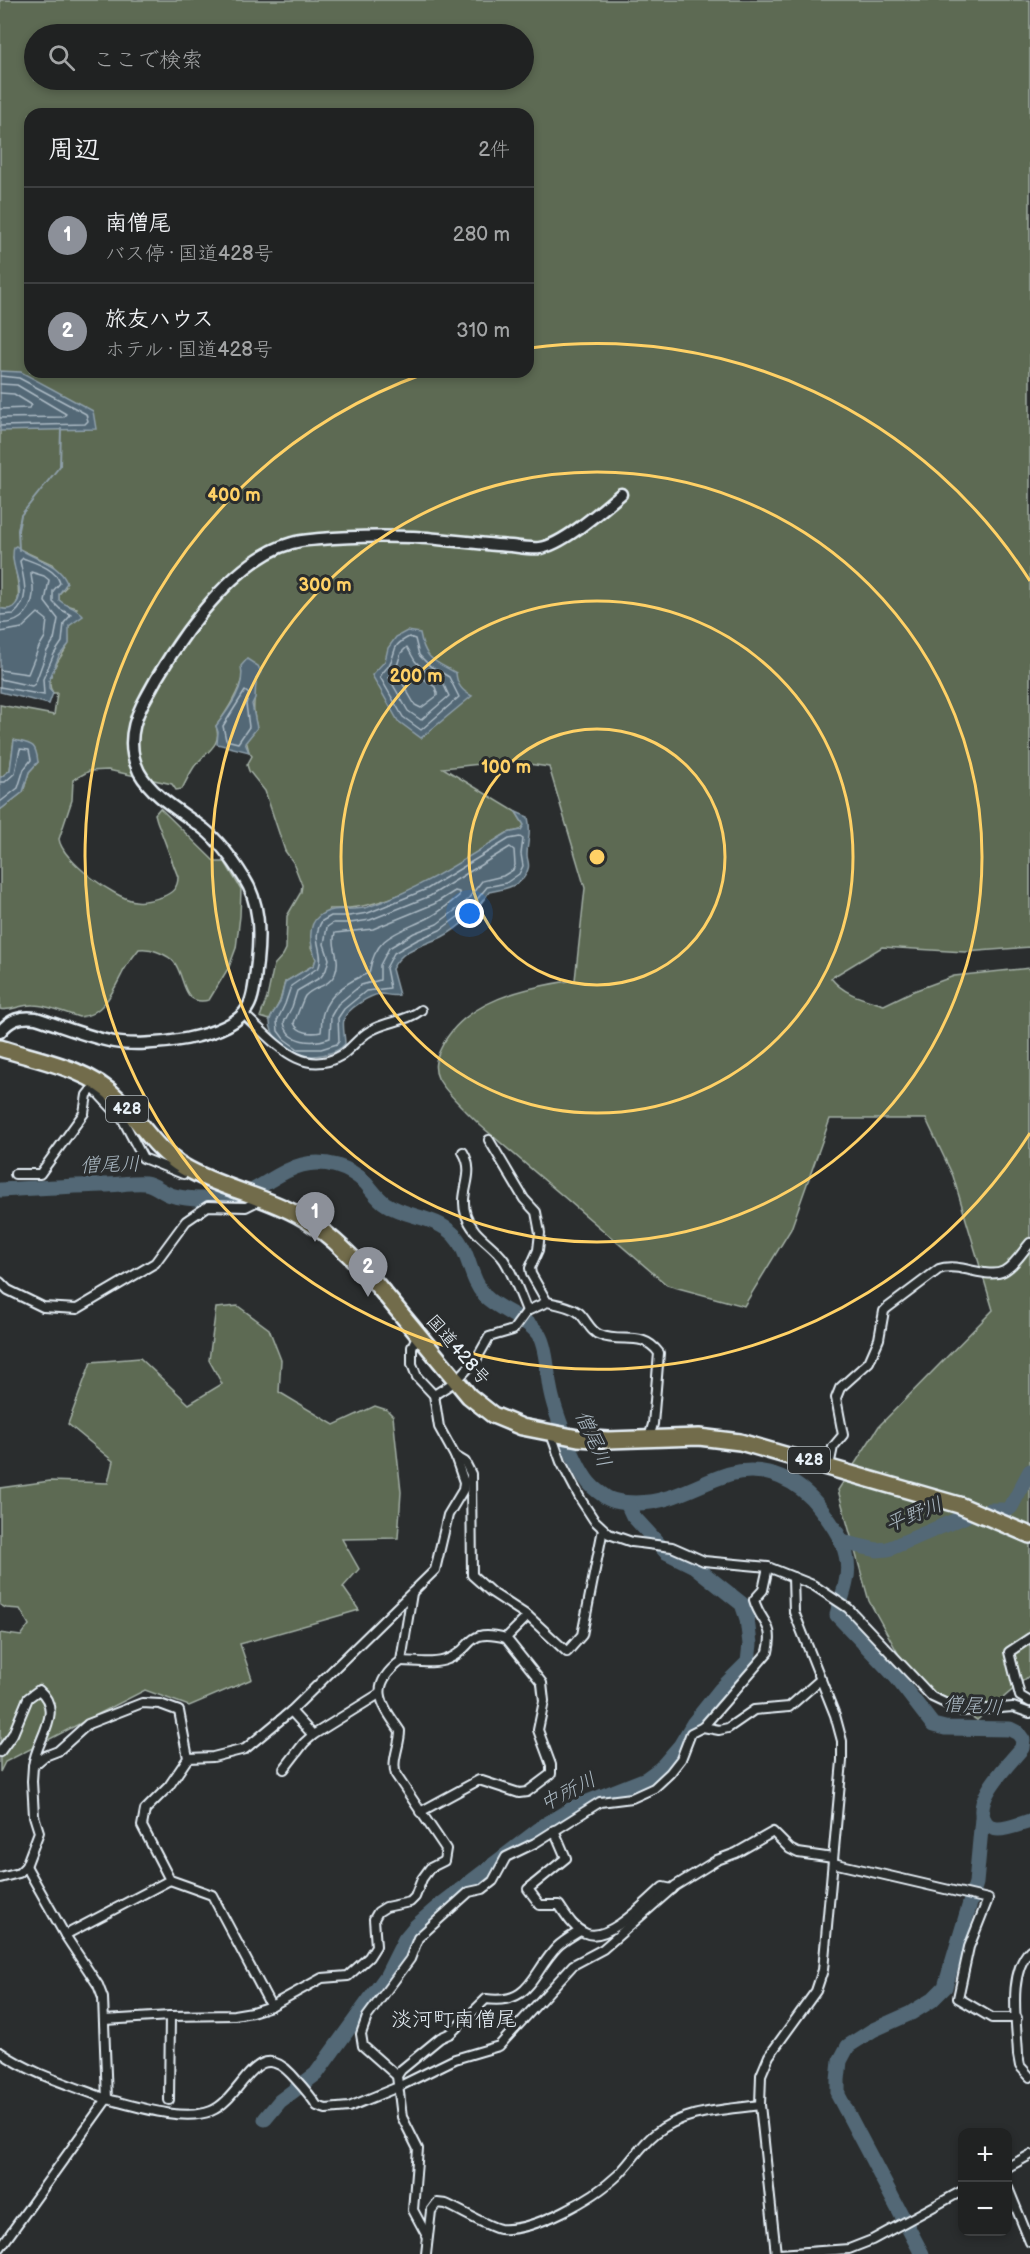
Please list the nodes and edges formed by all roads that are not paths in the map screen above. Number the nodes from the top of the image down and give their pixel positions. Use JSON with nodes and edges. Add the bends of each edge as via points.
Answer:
{"nodes":[{"id":1,"x":621,"y":494,"type":"dead end"},
{"id":2,"x":421,"y":1010,"type":"dead end"},
{"id":3,"x":243,"y":1014,"type":"junction"},
{"id":4,"x":0,"y":1032,"type":"edge"},
{"id":5,"x":0,"y":1048,"type":"edge"},
{"id":6,"x":95,"y":1086,"type":"junction"},
{"id":7,"x":489,"y":1140,"type":"dead end"},
{"id":8,"x":463,"y":1152,"type":"dead end"},
{"id":9,"x":15,"y":1174,"type":"dead end"},
{"id":10,"x":258,"y":1199,"type":"junction"},
{"id":11,"x":1030,"y":1243,"type":"edge"},
{"id":12,"x":0,"y":1282,"type":"edge"},
{"id":13,"x":547,"y":1302,"type":"junction"},
{"id":14,"x":528,"y":1311,"type":"junction"},
{"id":15,"x":418,"y":1334,"type":"junction"},
{"id":16,"x":456,"y":1381,"type":"junction"},
{"id":17,"x":434,"y":1395,"type":"junction"},
{"id":18,"x":564,"y":1436,"type":"junction"},
{"id":19,"x":649,"y":1438,"type":"junction"},
{"id":20,"x":455,"y":1456,"type":"junction"},
{"id":21,"x":829,"y":1466,"type":"junction"},
{"id":22,"x":603,"y":1529,"type":"junction"},
{"id":23,"x":1030,"y":1534,"type":"edge"},
{"id":24,"x":768,"y":1567,"type":"junction"},
{"id":25,"x":793,"y":1577,"type":"junction"},
{"id":26,"x":412,"y":1593,"type":"junction"},
{"id":27,"x":528,"y":1616,"type":"junction"},
{"id":28,"x":506,"y":1638,"type":"junction"},
{"id":29,"x":1030,"y":1638,"type":"edge"},
{"id":30,"x":401,"y":1661,"type":"junction"},
{"id":31,"x":820,"y":1679,"type":"junction"},
{"id":32,"x":379,"y":1694,"type":"junction"},
{"id":33,"x":1029,"y":1707,"type":"edge"},
{"id":34,"x":291,"y":1712,"type":"junction"},
{"id":35,"x":703,"y":1727,"type":"junction"},
{"id":36,"x":313,"y":1735,"type":"junction"},
{"id":37,"x":0,"y":1752,"type":"edge"},
{"id":38,"x":188,"y":1758,"type":"junction"},
{"id":39,"x":33,"y":1766,"type":"junction"},
{"id":40,"x":284,"y":1769,"type":"dead end"},
{"id":41,"x":420,"y":1812,"type":"junction"},
{"id":42,"x":554,"y":1830,"type":"junction"},
{"id":43,"x":833,"y":1861,"type":"junction"},
{"id":44,"x":26,"y":1866,"type":"junction"},
{"id":45,"x":0,"y":1878,"type":"edge"},
{"id":46,"x":170,"y":1880,"type":"junction"},
{"id":47,"x":672,"y":1888,"type":"junction"},
{"id":48,"x":580,"y":1931,"type":"junction"},
{"id":49,"x":65,"y":1935,"type":"junction"},
{"id":50,"x":1030,"y":1950,"type":"edge"},
{"id":51,"x":271,"y":2006,"type":"junction"},
{"id":52,"x":170,"y":2016,"type":"junction"},
{"id":53,"x":1017,"y":2018,"type":"junction"},
{"id":54,"x":104,"y":2020,"type":"junction"},
{"id":55,"x":0,"y":2052,"type":"edge"},
{"id":56,"x":397,"y":2076,"type":"junction"},
{"id":57,"x":1030,"y":2077,"type":"edge"},
{"id":58,"x":398,"y":2087,"type":"junction"},
{"id":59,"x":107,"y":2099,"type":"junction"},
{"id":60,"x":169,"y":2100,"type":"dead end"},
{"id":61,"x":760,"y":2105,"type":"junction"},
{"id":62,"x":1030,"y":2155,"type":"edge"},
{"id":63,"x":1012,"y":2165,"type":"edge"},
{"id":64,"x":958,"y":2195,"type":"edge"},
{"id":65,"x":1012,"y":2198,"type":"edge"},
{"id":66,"x":427,"y":2236,"type":"junction"},
{"id":67,"x":1030,"y":2242,"type":"edge"},
{"id":68,"x":0,"y":2248,"type":"edge"},
{"id":69,"x":835,"y":2252,"type":"edge"},
{"id":70,"x":426,"y":2254,"type":"edge"},
{"id":71,"x":778,"y":2254,"type":"edge"}],
"edges":[{"from":1,"to":3,"type":"street","via":[[589,521],[541,548],[413,537],[294,542],[256,560],[226,587],[185,635],[140,709],[131,753],[146,782],[224,849],[251,891],[260,937],[252,999]]},
{"from":2,"to":3,"type":"street","via":[[408,1019],[368,1031],[350,1050],[327,1061],[301,1060],[288,1054]]},
{"from":3,"to":4,"type":"street","via":[[214,1033],[145,1043],[111,1042],[27,1016],[9,1022]]},
{"from":5,"to":6,"type":"highway","name":"国道428号","number":"428","via":[[66,1069]]},
{"from":6,"to":9,"type":"street","via":[[87,1095],[84,1113],[40,1174]]},
{"from":6,"to":10,"type":"highway","name":"国道428号","number":"428","via":[[116,1097],[173,1160]]},
{"from":7,"to":13,"type":"street","via":[[536,1212],[540,1233],[530,1268]]},
{"from":8,"to":14,"type":"street","via":[[470,1168],[463,1202],[466,1215],[477,1235],[504,1260]]},
{"from":10,"to":12,"type":"street","via":[[246,1207],[208,1206],[186,1221],[155,1263],[77,1309],[43,1307]]},
{"from":10,"to":15,"type":"highway","name":"国道428号","number":"428","via":[[298,1215],[334,1241],[368,1274]]},
{"from":11,"to":21,"type":"street","via":[[1004,1271],[949,1266],[939,1269],[884,1311],[879,1339],[869,1362],[840,1388],[836,1398],[843,1435],[833,1447]]},
{"from":13,"to":14,"type":"street"},
{"from":13,"to":19,"type":"street","via":[[576,1311],[596,1334],[641,1339],[659,1353]]},
{"from":14,"to":16,"type":"street","via":[[513,1330],[489,1337],[476,1360]]},
{"from":15,"to":16,"type":"highway","name":"国道428号","number":"428"},
{"from":15,"to":17,"type":"street","via":[[412,1347],[412,1364],[417,1377]]},
{"from":16,"to":17,"type":"street"},
{"from":16,"to":18,"type":"highway","name":"国道428号","number":"428","via":[[493,1415],[522,1427]]},
{"from":17,"to":20,"type":"street","via":[[439,1428]]},
{"from":18,"to":19,"type":"highway","name":"国道428号","number":"428"},
{"from":18,"to":22,"type":"street","via":[[561,1462],[581,1500]]},
{"from":19,"to":21,"type":"highway","name":"国道428号","number":"428","via":[[699,1437],[740,1442]]},
{"from":20,"to":26,"type":"street","via":[[463,1490],[448,1515],[435,1570]]},
{"from":20,"to":27,"type":"street","via":[[465,1462],[471,1474],[472,1575]]},
{"from":21,"to":23,"type":"highway","name":"国道428号","number":"428","via":[[959,1505]]},
{"from":22,"to":24,"type":"street","via":[[632,1542],[672,1547],[704,1561]]},
{"from":22,"to":27,"type":"street","via":[[582,1635],[567,1652]]},
{"from":24,"to":25,"type":"street"},
{"from":24,"to":35,"type":"street","via":[[763,1590],[754,1600],[769,1625],[768,1652]]},
{"from":25,"to":31,"type":"street","via":[[794,1612]]},
{"from":25,"to":33,"type":"street","via":[[848,1608],[932,1697],[962,1712]]},
{"from":26,"to":30,"type":"street"},
{"from":26,"to":34,"type":"street"},
{"from":27,"to":28,"type":"street"},
{"from":28,"to":30,"type":"street","via":[[474,1638],[461,1652],[438,1662]]},
{"from":28,"to":41,"type":"street","via":[[542,1683],[544,1701],[538,1730],[551,1765],[550,1774],[527,1792],[519,1793],[479,1780]]},
{"from":29,"to":33,"type":"street","via":[[1010,1652],[1020,1696]]},
{"from":30,"to":32,"type":"street","via":[[381,1680]]},
{"from":31,"to":35,"type":"street","via":[[789,1707],[754,1710],[728,1728]]},
{"from":31,"to":43,"type":"street","via":[[842,1741]]},
{"from":32,"to":36,"type":"street"},
{"from":32,"to":41,"type":"street","via":[[400,1731],[394,1758],[396,1775]]},
{"from":34,"to":36,"type":"street"},
{"from":34,"to":38,"type":"street","via":[[245,1749]]},
{"from":35,"to":42,"type":"street","via":[[691,1733],[681,1759],[654,1788],[632,1798],[600,1802]]},
{"from":36,"to":40,"type":"street"},
{"from":37,"to":39,"type":"street","via":[[13,1734],[28,1698],[39,1690],[48,1698],[51,1709]]},
{"from":38,"to":39,"type":"street","via":[[179,1712],[160,1704],[142,1703],[88,1724],[58,1751]]},
{"from":38,"to":46,"type":"street","via":[[169,1786],[145,1810],[142,1826]]},
{"from":39,"to":44,"type":"street","via":[[34,1816],[39,1832]]},
{"from":41,"to":51,"type":"street","via":[[446,1849],[444,1861],[430,1868],[410,1902],[378,1912],[376,1946],[348,1976],[322,1978]]},
{"from":42,"to":48,"type":"street","via":[[566,1858],[528,1889],[540,1905],[559,1905]]},
{"from":42,"to":56,"type":"street","via":[[506,1857],[492,1881],[483,1889],[469,1892],[418,1938],[411,1959],[367,2017],[361,2034],[363,2046]]},
{"from":43,"to":47,"type":"street","via":[[798,1853],[773,1832]]},
{"from":43,"to":53,"type":"street","via":[[988,1899],[969,1947],[958,1998],[992,2018]]},
{"from":43,"to":61,"type":"street","via":[[823,1970],[816,1991],[769,2056],[761,2075]]},
{"from":44,"to":45,"type":"street","via":[[19,1873]]},
{"from":44,"to":49,"type":"street"},
{"from":46,"to":49,"type":"street"},
{"from":46,"to":51,"type":"street","via":[[212,1895]]},
{"from":47,"to":48,"type":"street","via":[[663,1887],[609,1931],[598,1936]]},
{"from":47,"to":58,"type":"street","via":[[603,1949],[573,1965],[499,2046],[455,2059]]},
{"from":48,"to":56,"type":"street","via":[[557,1947],[527,1989],[503,2001],[486,1999]]},
{"from":49,"to":54,"type":"street","via":[[98,1985]]},
{"from":50,"to":53,"type":"street","via":[[1015,1977]]},
{"from":51,"to":52,"type":"street","via":[[234,2015]]},
{"from":52,"to":54,"type":"street"},
{"from":52,"to":60,"type":"street"},
{"from":53,"to":57,"type":"street","via":[[1020,2066]]},
{"from":54,"to":59,"type":"street"},
{"from":55,"to":59,"type":"street","via":[[36,2072]]},
{"from":56,"to":58,"type":"street"},
{"from":58,"to":59,"type":"street","via":[[349,2107],[326,2109],[317,2106],[281,2063],[273,2061],[252,2071],[226,2102],[211,2111],[193,2115]]},
{"from":58,"to":66,"type":"street","via":[[402,2116],[418,2149],[413,2210]]},
{"from":59,"to":68,"type":"street"},
{"from":61,"to":66,"type":"street","via":[[679,2120],[655,2133],[617,2176],[551,2218],[498,2229],[446,2204],[437,2204],[431,2211]]},
{"from":61,"to":71,"type":"street"},
{"from":62,"to":63,"type":"street"},
{"from":64,"to":69,"type":"street","via":[[872,2240]]},
{"from":65,"to":67,"type":"street"},
{"from":66,"to":70,"type":"street"},
{"from":69,"to":71,"type":"street"}]}
